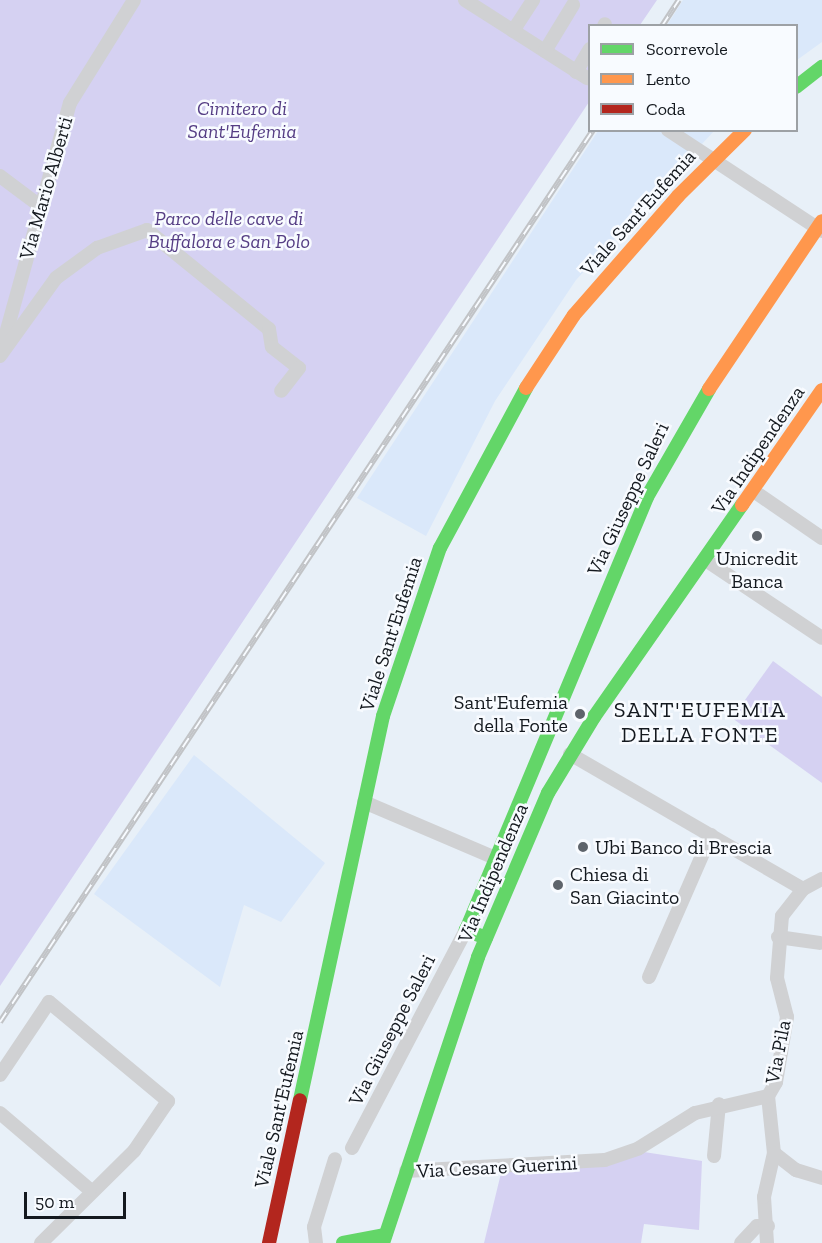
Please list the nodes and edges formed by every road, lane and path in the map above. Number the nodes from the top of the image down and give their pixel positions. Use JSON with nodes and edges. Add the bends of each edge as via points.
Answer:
{"nodes":[{"id":1,"x":134,"y":0,"type":"edge"},
{"id":2,"x":465,"y":0,"type":"edge"},
{"id":3,"x":533,"y":0,"type":"edge"},
{"id":4,"x":573,"y":5,"type":"dead end"},
{"id":5,"x":513,"y":31,"type":"junction"},
{"id":6,"x":544,"y":51,"type":"junction"},
{"id":7,"x":588,"y":56,"type":"edge"},
{"id":8,"x":822,"y":67,"type":"edge"},
{"id":9,"x":798,"y":85,"type":"edge"},
{"id":10,"x":671,"y":132,"type":"edge"},
{"id":11,"x":743,"y":132,"type":"edge"},
{"id":12,"x":712,"y":160,"type":"junction"},
{"id":13,"x":0,"y":176,"type":"edge"},
{"id":14,"x":40,"y":206,"type":"junction"},
{"id":15,"x":821,"y":227,"type":"edge"},
{"id":16,"x":0,"y":356,"type":"edge"},
{"id":17,"x":822,"y":390,"type":"edge"},
{"id":18,"x":281,"y":391,"type":"dead end"},
{"id":19,"x":755,"y":492,"type":"junction"},
{"id":20,"x":822,"y":538,"type":"edge"},
{"id":21,"x":706,"y":561,"type":"junction"},
{"id":22,"x":822,"y":638,"type":"edge"},
{"id":23,"x":570,"y":754,"type":"junction"},
{"id":24,"x":528,"y":784,"type":"junction"},
{"id":25,"x":549,"y":793,"type":"junction"},
{"id":26,"x":364,"y":802,"type":"junction"},
{"id":27,"x":711,"y":835,"type":"junction"},
{"id":28,"x":495,"y":858,"type":"junction"},
{"id":29,"x":822,"y":879,"type":"edge"},
{"id":30,"x":803,"y":889,"type":"junction"},
{"id":31,"x":466,"y":930,"type":"junction"},
{"id":32,"x":778,"y":937,"type":"junction"},
{"id":33,"x":486,"y":938,"type":"junction"},
{"id":34,"x":820,"y":943,"type":"dead end"},
{"id":35,"x":649,"y":977,"type":"dead end"},
{"id":36,"x":0,"y":1075,"type":"edge"},
{"id":37,"x":768,"y":1096,"type":"junction"},
{"id":38,"x":718,"y":1104,"type":"junction"},
{"id":39,"x":0,"y":1113,"type":"edge"},
{"id":40,"x":352,"y":1148,"type":"dead end"},
{"id":41,"x":774,"y":1153,"type":"junction"},
{"id":42,"x":714,"y":1156,"type":"dead end"},
{"id":43,"x":335,"y":1159,"type":"dead end"},
{"id":44,"x":406,"y":1171,"type":"junction"},
{"id":45,"x":822,"y":1179,"type":"edge"},
{"id":46,"x":90,"y":1190,"type":"junction"},
{"id":47,"x":768,"y":1226,"type":"junction"},
{"id":48,"x":384,"y":1239,"type":"edge"},
{"id":49,"x":41,"y":1243,"type":"edge"},
{"id":50,"x":269,"y":1243,"type":"edge"},
{"id":51,"x":316,"y":1243,"type":"edge"},
{"id":52,"x":343,"y":1243,"type":"edge"},
{"id":53,"x":741,"y":1243,"type":"edge"},
{"id":54,"x":766,"y":1243,"type":"edge"}],
"edges":[{"from":1,"to":14,"type":"street","name":"Via Mario Alberti","via":[[70,103]]},
{"from":2,"to":5,"type":"street"},
{"from":3,"to":5,"type":"street"},
{"from":4,"to":6,"type":"street"},
{"from":5,"to":6,"type":"street"},
{"from":6,"to":7,"type":"street","via":[[582,75]]},
{"from":8,"to":9,"type":"street"},
{"from":10,"to":12,"type":"street"},
{"from":11,"to":12,"type":"street","name":"Viale Sant'Eufemia"},
{"from":12,"to":15,"type":"street"},
{"from":12,"to":26,"type":"street","name":"Viale Sant'Eufemia","via":[[574,315],[471,485],[412,621]]},
{"from":13,"to":14,"type":"street"},
{"from":14,"to":16,"type":"street","name":"Via Mario Alberti"},
{"from":15,"to":24,"type":"street","name":"Via Giuseppe Saleri","via":[[679,433],[647,497]]},
{"from":16,"to":18,"type":"street","name":"Via Mario Alberti","via":[[56,278],[97,248],[147,230],[269,329],[272,347],[298,368]]},
{"from":17,"to":19,"type":"street","name":"Via Indipendenza"},
{"from":19,"to":20,"type":"street"},
{"from":19,"to":21,"type":"street","name":"Via Indipendenza"},
{"from":21,"to":22,"type":"street"},
{"from":21,"to":23,"type":"street","name":"Via Indipendenza"},
{"from":23,"to":25,"type":"street","name":"Via Indipendenza"},
{"from":23,"to":27,"type":"street"},
{"from":24,"to":25,"type":"street"},
{"from":24,"to":28,"type":"street","name":"Via Giuseppe Saleri"},
{"from":25,"to":33,"type":"street","name":"Via Indipendenza"},
{"from":26,"to":28,"type":"street"},
{"from":26,"to":50,"type":"street","name":"Viale Sant'Eufemia"},
{"from":27,"to":30,"type":"street"},
{"from":27,"to":35,"type":"street"},
{"from":28,"to":31,"type":"street","name":"Via Giuseppe Saleri"},
{"from":29,"to":30,"type":"street","name":"Via Pila"},
{"from":30,"to":32,"type":"street","name":"Via Pila","via":[[787,905]]},
{"from":31,"to":33,"type":"street"},
{"from":31,"to":40,"type":"street","name":"Via Giuseppe Saleri"},
{"from":32,"to":34,"type":"street"},
{"from":32,"to":37,"type":"street","name":"Via Pila","via":[[777,978],[787,1017]]},
{"from":33,"to":44,"type":"street","name":"Via Indipendenza"},
{"from":36,"to":46,"type":"street","via":[[49,1002],[168,1101],[134,1151]]},
{"from":37,"to":38,"type":"street","name":"Via Cesare Guerini"},
{"from":37,"to":41,"type":"street"},
{"from":38,"to":42,"type":"street"},
{"from":38,"to":44,"type":"street","name":"Via Cesare Guerini","via":[[639,1148],[605,1160]]},
{"from":39,"to":46,"type":"street"},
{"from":41,"to":45,"type":"street","via":[[796,1170]]},
{"from":41,"to":47,"type":"street","via":[[764,1197]]},
{"from":43,"to":51,"type":"street","via":[[314,1227]]},
{"from":44,"to":48,"type":"street","name":"Via Indipendenza"},
{"from":46,"to":49,"type":"street"},
{"from":47,"to":53,"type":"street","via":[[757,1226]]},
{"from":47,"to":54,"type":"street"},
{"from":48,"to":52,"type":"street","name":"Via Indipendenza"}]}
